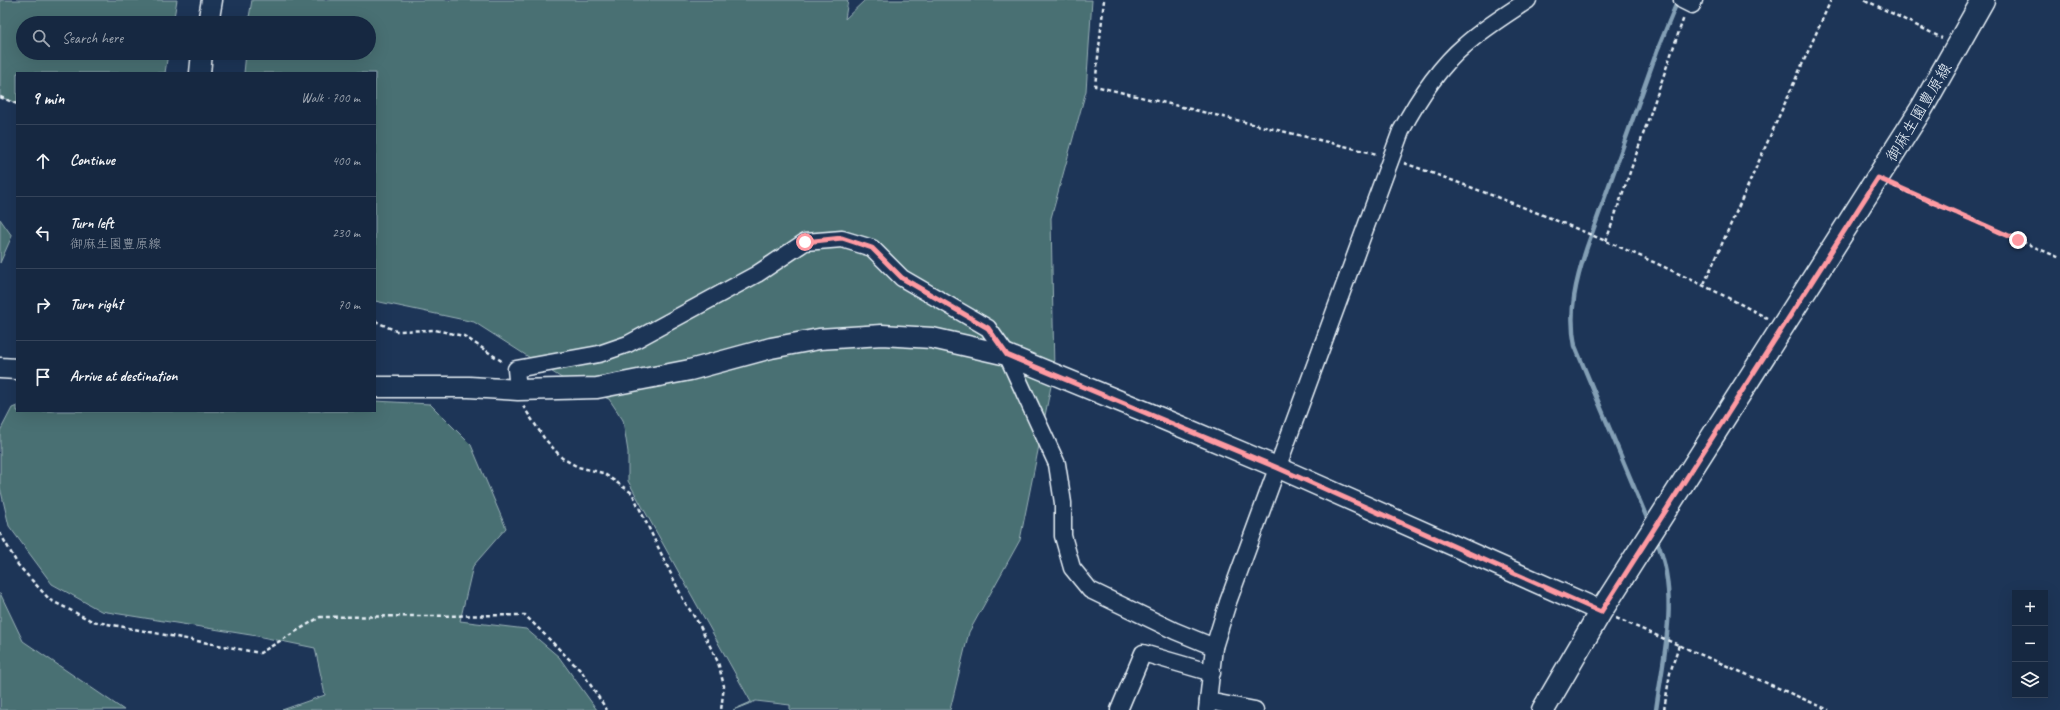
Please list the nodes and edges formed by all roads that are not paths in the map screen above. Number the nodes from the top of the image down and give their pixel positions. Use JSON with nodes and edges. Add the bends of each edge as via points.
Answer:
{"nodes":[{"id":1,"x":212,"y":0,"type":"edge"},
{"id":2,"x":1528,"y":0,"type":"edge"},
{"id":3,"x":1983,"y":0,"type":"edge"},
{"id":4,"x":209,"y":16,"type":"edge"},
{"id":5,"x":201,"y":60,"type":"edge"},
{"id":6,"x":200,"y":72,"type":"edge"},
{"id":7,"x":1007,"y":355,"type":"junction"},
{"id":8,"x":0,"y":368,"type":"edge"},
{"id":9,"x":16,"y":369,"type":"edge"},
{"id":10,"x":376,"y":387,"type":"edge"},
{"id":11,"x":518,"y":390,"type":"junction"},
{"id":12,"x":1278,"y":468,"type":"junction"},
{"id":13,"x":1601,"y":612,"type":"junction"},
{"id":14,"x":1214,"y":647,"type":"junction"},
{"id":15,"x":1212,"y":672,"type":"junction"},
{"id":16,"x":1208,"y":706,"type":"edge"},
{"id":17,"x":1120,"y":710,"type":"edge"},
{"id":18,"x":1255,"y":710,"type":"edge"},
{"id":19,"x":1543,"y":710,"type":"edge"}],
"edges":[{"from":1,"to":4,"type":"street"},
{"from":2,"to":12,"type":"street","via":[[1465,44],[1440,70],[1411,111],[1401,131]]},
{"from":3,"to":13,"type":"main road","name":"御麻生園豊原線","via":[[1922,108]]},
{"from":5,"to":6,"type":"street"},
{"from":7,"to":11,"type":"street","via":[[932,338],[882,335],[819,339],[771,348],[690,370],[596,388]]},
{"from":7,"to":11,"type":"street","via":[[988,328],[902,278],[872,248],[842,238],[805,242],[756,274],[628,344],[599,354],[516,369]]},
{"from":7,"to":12,"type":"street"},
{"from":7,"to":14,"type":"street","via":[[1057,464],[1063,503],[1063,536],[1072,568],[1090,590]]},
{"from":8,"to":9,"type":"street"},
{"from":10,"to":11,"type":"street"},
{"from":12,"to":13,"type":"street"},
{"from":12,"to":14,"type":"street"},
{"from":13,"to":19,"type":"main road","name":"御麻生園豊原線"},
{"from":14,"to":15,"type":"street"},
{"from":15,"to":16,"type":"street"},
{"from":15,"to":17,"type":"street","via":[[1143,653]]},
{"from":16,"to":18,"type":"street"}]}
